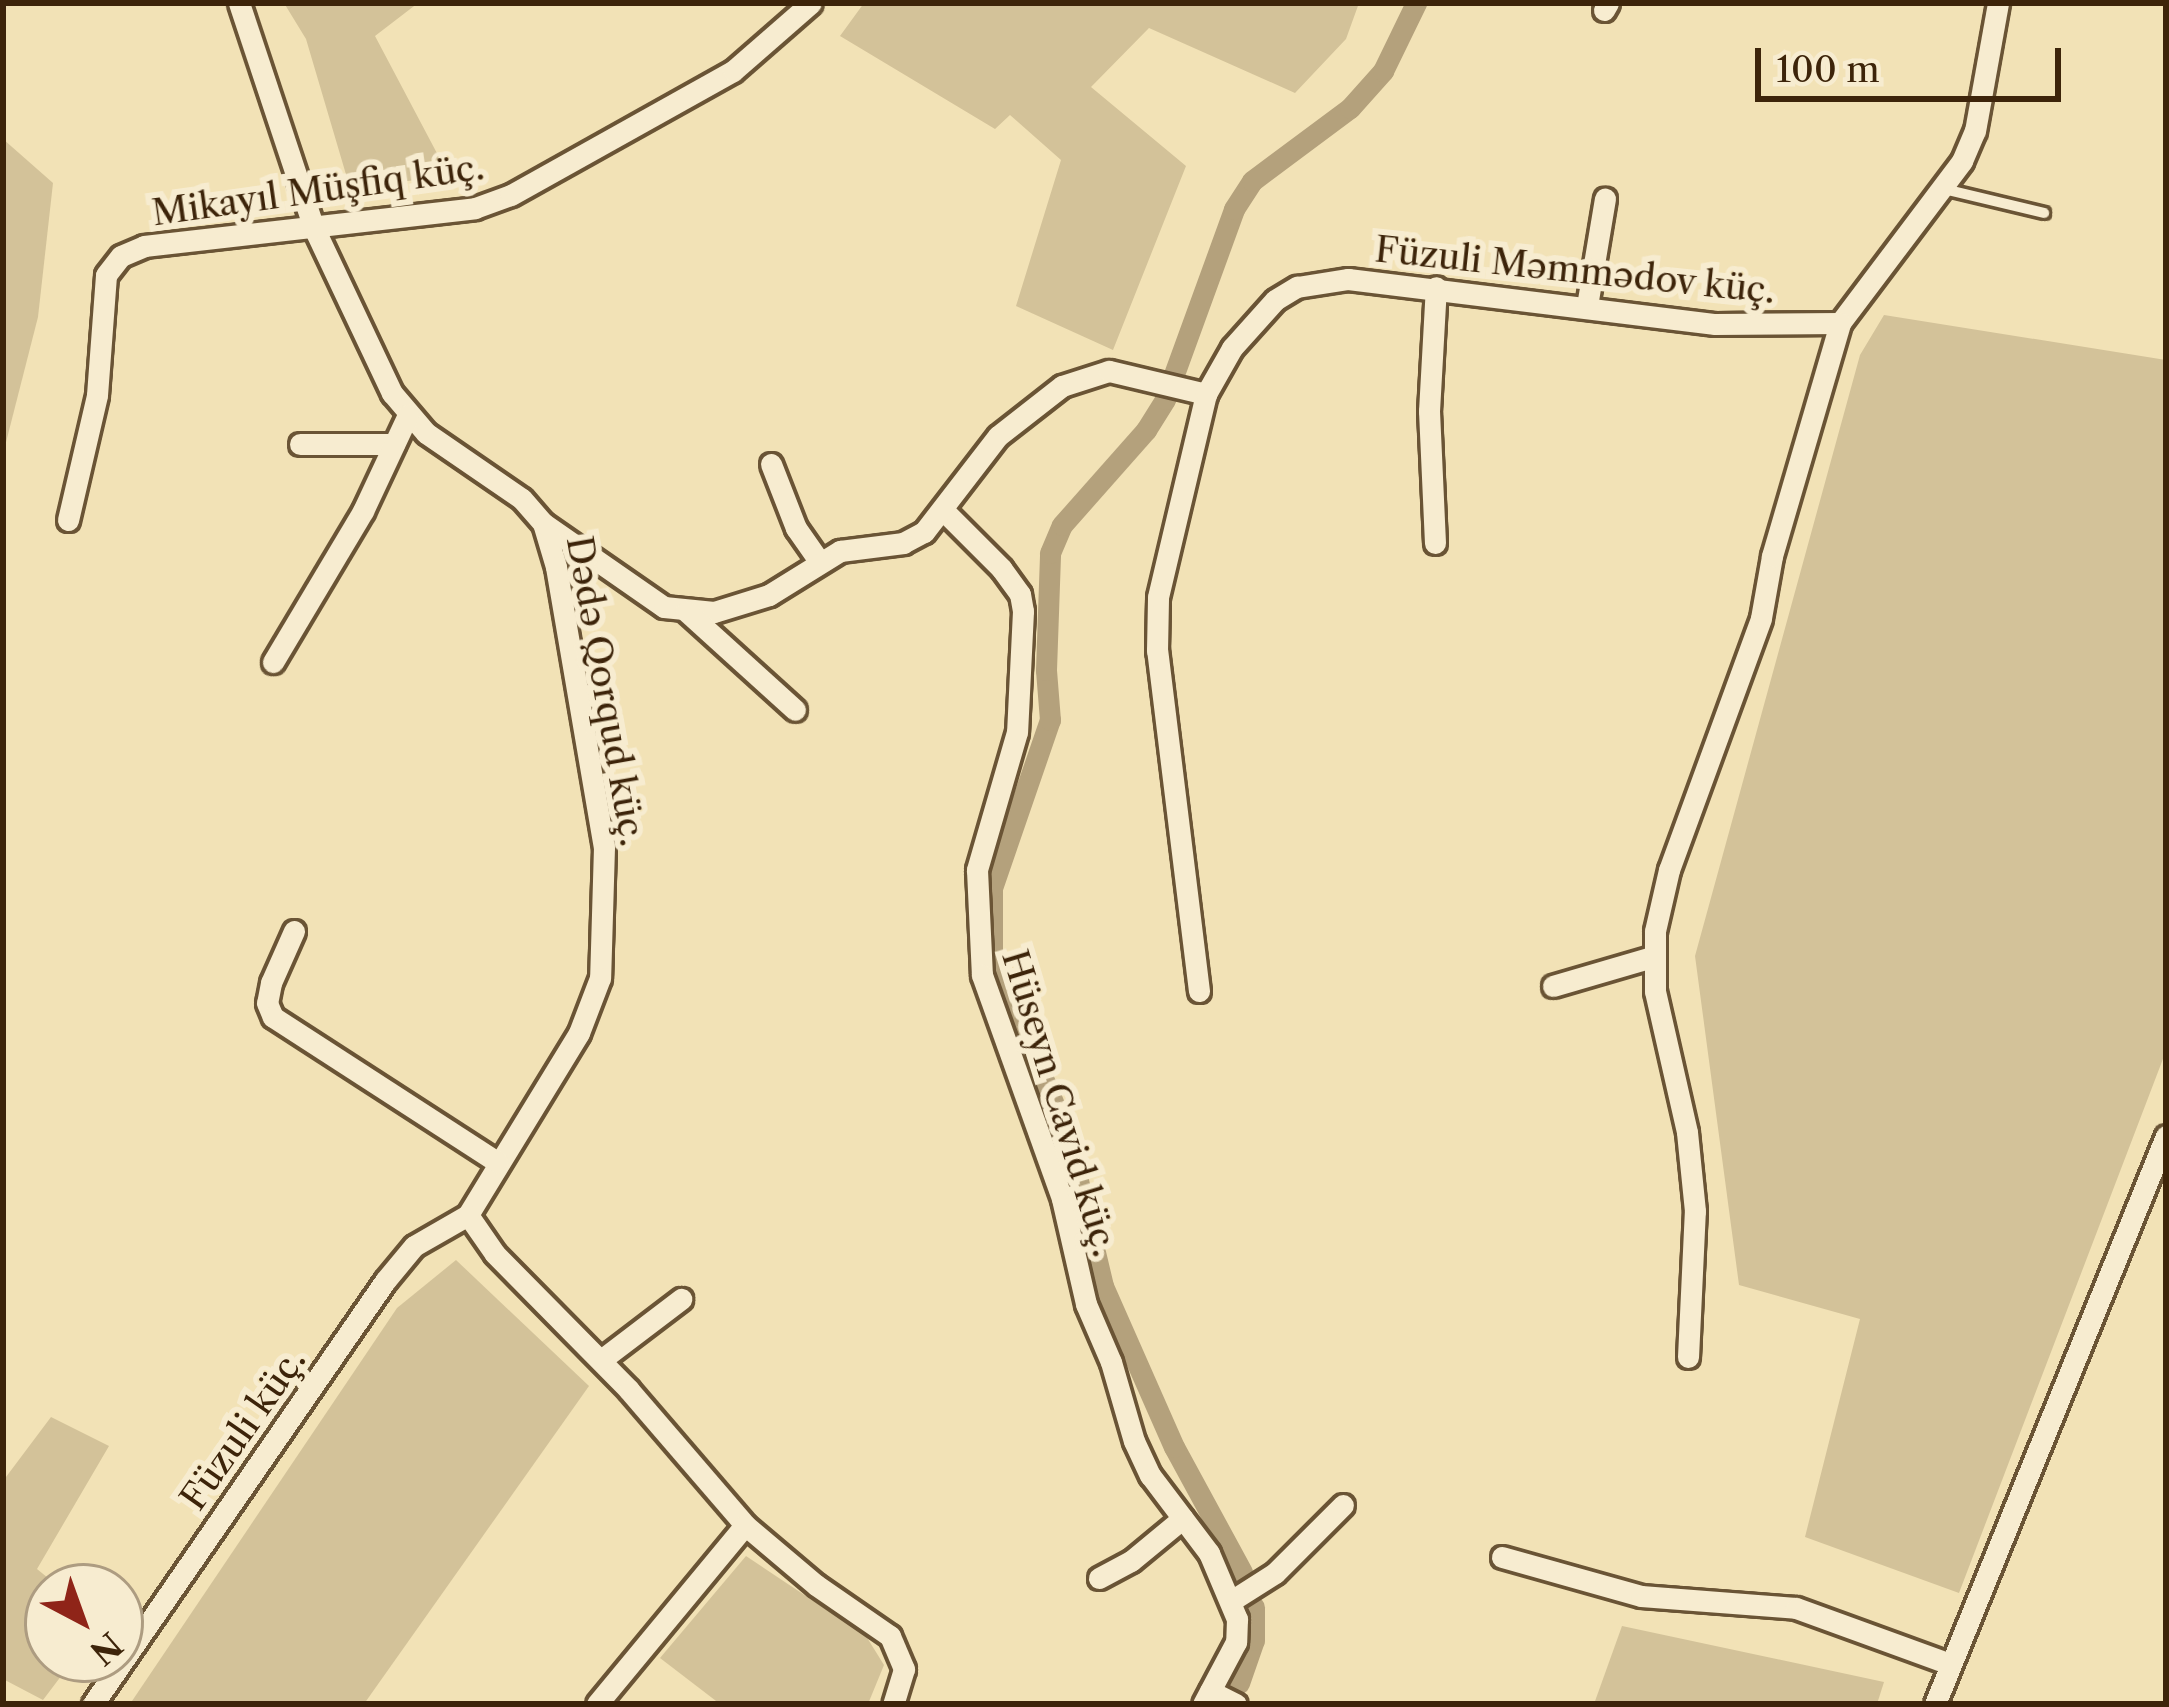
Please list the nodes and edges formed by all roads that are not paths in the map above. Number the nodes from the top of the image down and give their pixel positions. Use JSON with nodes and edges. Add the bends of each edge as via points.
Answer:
{"nodes":[{"id":1,"x":239,"y":3,"type":"edge"},
{"id":2,"x":811,"y":3,"type":"edge"},
{"id":3,"x":1998,"y":3,"type":"edge"},
{"id":4,"x":1944,"y":189,"type":"junction"},
{"id":5,"x":1605,"y":200,"type":"dead end"},
{"id":6,"x":2044,"y":213,"type":"dead end"},
{"id":7,"x":313,"y":226,"type":"junction"},
{"id":8,"x":1436,"y":287,"type":"junction"},
{"id":9,"x":1587,"y":306,"type":"junction"},
{"id":10,"x":1840,"y":323,"type":"junction"},
{"id":11,"x":1206,"y":394,"type":"junction"},
{"id":12,"x":408,"y":415,"type":"junction"},
{"id":13,"x":300,"y":444,"type":"dead end"},
{"id":14,"x":394,"y":444,"type":"junction"},
{"id":15,"x":771,"y":464,"type":"dead end"},
{"id":16,"x":944,"y":512,"type":"junction"},
{"id":17,"x":68,"y":520,"type":"dead end"},
{"id":18,"x":543,"y":524,"type":"junction"},
{"id":19,"x":1436,"y":543,"type":"dead end"},
{"id":20,"x":819,"y":561,"type":"junction"},
{"id":21,"x":686,"y":611,"type":"junction"},
{"id":22,"x":273,"y":662,"type":"dead end"},
{"id":23,"x":794,"y":710,"type":"dead end"},
{"id":24,"x":294,"y":931,"type":"dead end"},
{"id":25,"x":1652,"y":957,"type":"junction"},
{"id":26,"x":1552,"y":986,"type":"dead end"},
{"id":27,"x":1199,"y":991,"type":"dead end"},
{"id":28,"x":2166,"y":1136,"type":"edge"},
{"id":29,"x":497,"y":1162,"type":"junction"},
{"id":30,"x":468,"y":1215,"type":"junction"},
{"id":31,"x":681,"y":1299,"type":"dead end"},
{"id":32,"x":1688,"y":1357,"type":"dead end"},
{"id":33,"x":601,"y":1360,"type":"junction"},
{"id":34,"x":1343,"y":1505,"type":"dead end"},
{"id":35,"x":1183,"y":1518,"type":"junction"},
{"id":36,"x":745,"y":1526,"type":"junction"},
{"id":37,"x":1502,"y":1557,"type":"dead end"},
{"id":38,"x":1099,"y":1578,"type":"dead end"},
{"id":39,"x":1231,"y":1601,"type":"junction"},
{"id":40,"x":1950,"y":1664,"type":"junction"},
{"id":41,"x":1206,"y":1698,"type":"edge"},
{"id":42,"x":93,"y":1704,"type":"edge"},
{"id":43,"x":597,"y":1704,"type":"edge"},
{"id":44,"x":892,"y":1704,"type":"edge"},
{"id":45,"x":1236,"y":1704,"type":"edge"},
{"id":46,"x":1935,"y":1704,"type":"edge"}],
"edges":[{"from":1,"to":7,"type":"street","name":"Dədə Qorqud küç."},
{"from":2,"to":7,"type":"street","name":"Mikayıl Müşfiq küç.","via":[[733,71],[511,195],[475,208]]},
{"from":3,"to":4,"type":"street","via":[[1975,131]]},
{"from":4,"to":6,"type":"lane"},
{"from":4,"to":10,"type":"street"},
{"from":5,"to":9,"type":"street"},
{"from":7,"to":12,"type":"street","name":"Dədə Qorqud küç."},
{"from":7,"to":17,"type":"street","name":"Mikayıl Müşfiq küç.","via":[[144,247],[106,275],[97,395]]},
{"from":8,"to":9,"type":"street","name":"Füzuli Məmmədov küç."},
{"from":8,"to":11,"type":"street","name":"Füzuli Məmmədov küç.","via":[[1348,278],[1297,287],[1242,337]]},
{"from":8,"to":19,"type":"street","via":[[1429,411]]},
{"from":9,"to":10,"type":"street","name":"Füzuli Məmmədov küç.","via":[[1715,324]]},
{"from":10,"to":25,"type":"street","via":[[1761,618],[1669,870]]},
{"from":11,"to":16,"type":"street","via":[[1109,371],[1049,393],[998,436]]},
{"from":11,"to":27,"type":"street","name":"Füzuli Məmmədov küç.","via":[[1157,624]]},
{"from":12,"to":14,"type":"street"},
{"from":12,"to":18,"type":"street","name":"Dədə Qorqud küç.","via":[[500,481]]},
{"from":13,"to":14,"type":"street"},
{"from":14,"to":22,"type":"street","via":[[325,581]]},
{"from":15,"to":20,"type":"street"},
{"from":16,"to":20,"type":"street","via":[[903,543]]},
{"from":16,"to":35,"type":"street","name":"Hüseyn Cavid küç.","via":[[1001,568],[1023,611],[1017,732],[977,870],[982,975],[1062,1199],[1086,1304],[1134,1442]]},
{"from":18,"to":21,"type":"street","via":[[642,596]]},
{"from":18,"to":29,"type":"street","name":"Dədə Qorqud küç.","via":[[604,847],[604,929],[599,978],[580,1033]]},
{"from":20,"to":21,"type":"street","via":[[742,606]]},
{"from":21,"to":23,"type":"street"},
{"from":24,"to":29,"type":"street","via":[[271,983],[273,1017]]},
{"from":25,"to":26,"type":"street"},
{"from":25,"to":32,"type":"street","via":[[1695,1211]]},
{"from":28,"to":40,"type":"street"},
{"from":29,"to":30,"type":"street","name":"Dədə Qorqud küç."},
{"from":30,"to":33,"type":"street","via":[[495,1254]]},
{"from":30,"to":42,"type":"street","name":"Füzuli küç.","via":[[414,1246],[386,1282]]},
{"from":31,"to":33,"type":"street"},
{"from":33,"to":36,"type":"street"},
{"from":34,"to":39,"type":"street","via":[[1275,1573]]},
{"from":35,"to":38,"type":"street"},
{"from":35,"to":39,"type":"street","name":"Hüseyn Cavid küç."},
{"from":36,"to":43,"type":"street"},
{"from":36,"to":44,"type":"street","via":[[890,1636],[904,1669]]},
{"from":37,"to":40,"type":"street","via":[[1641,1596],[1796,1608]]},
{"from":39,"to":41,"type":"street","name":"Hüseyn Cavid küç.","via":[[1236,1642]]},
{"from":40,"to":46,"type":"street"},
{"from":41,"to":45,"type":"street"}]}
